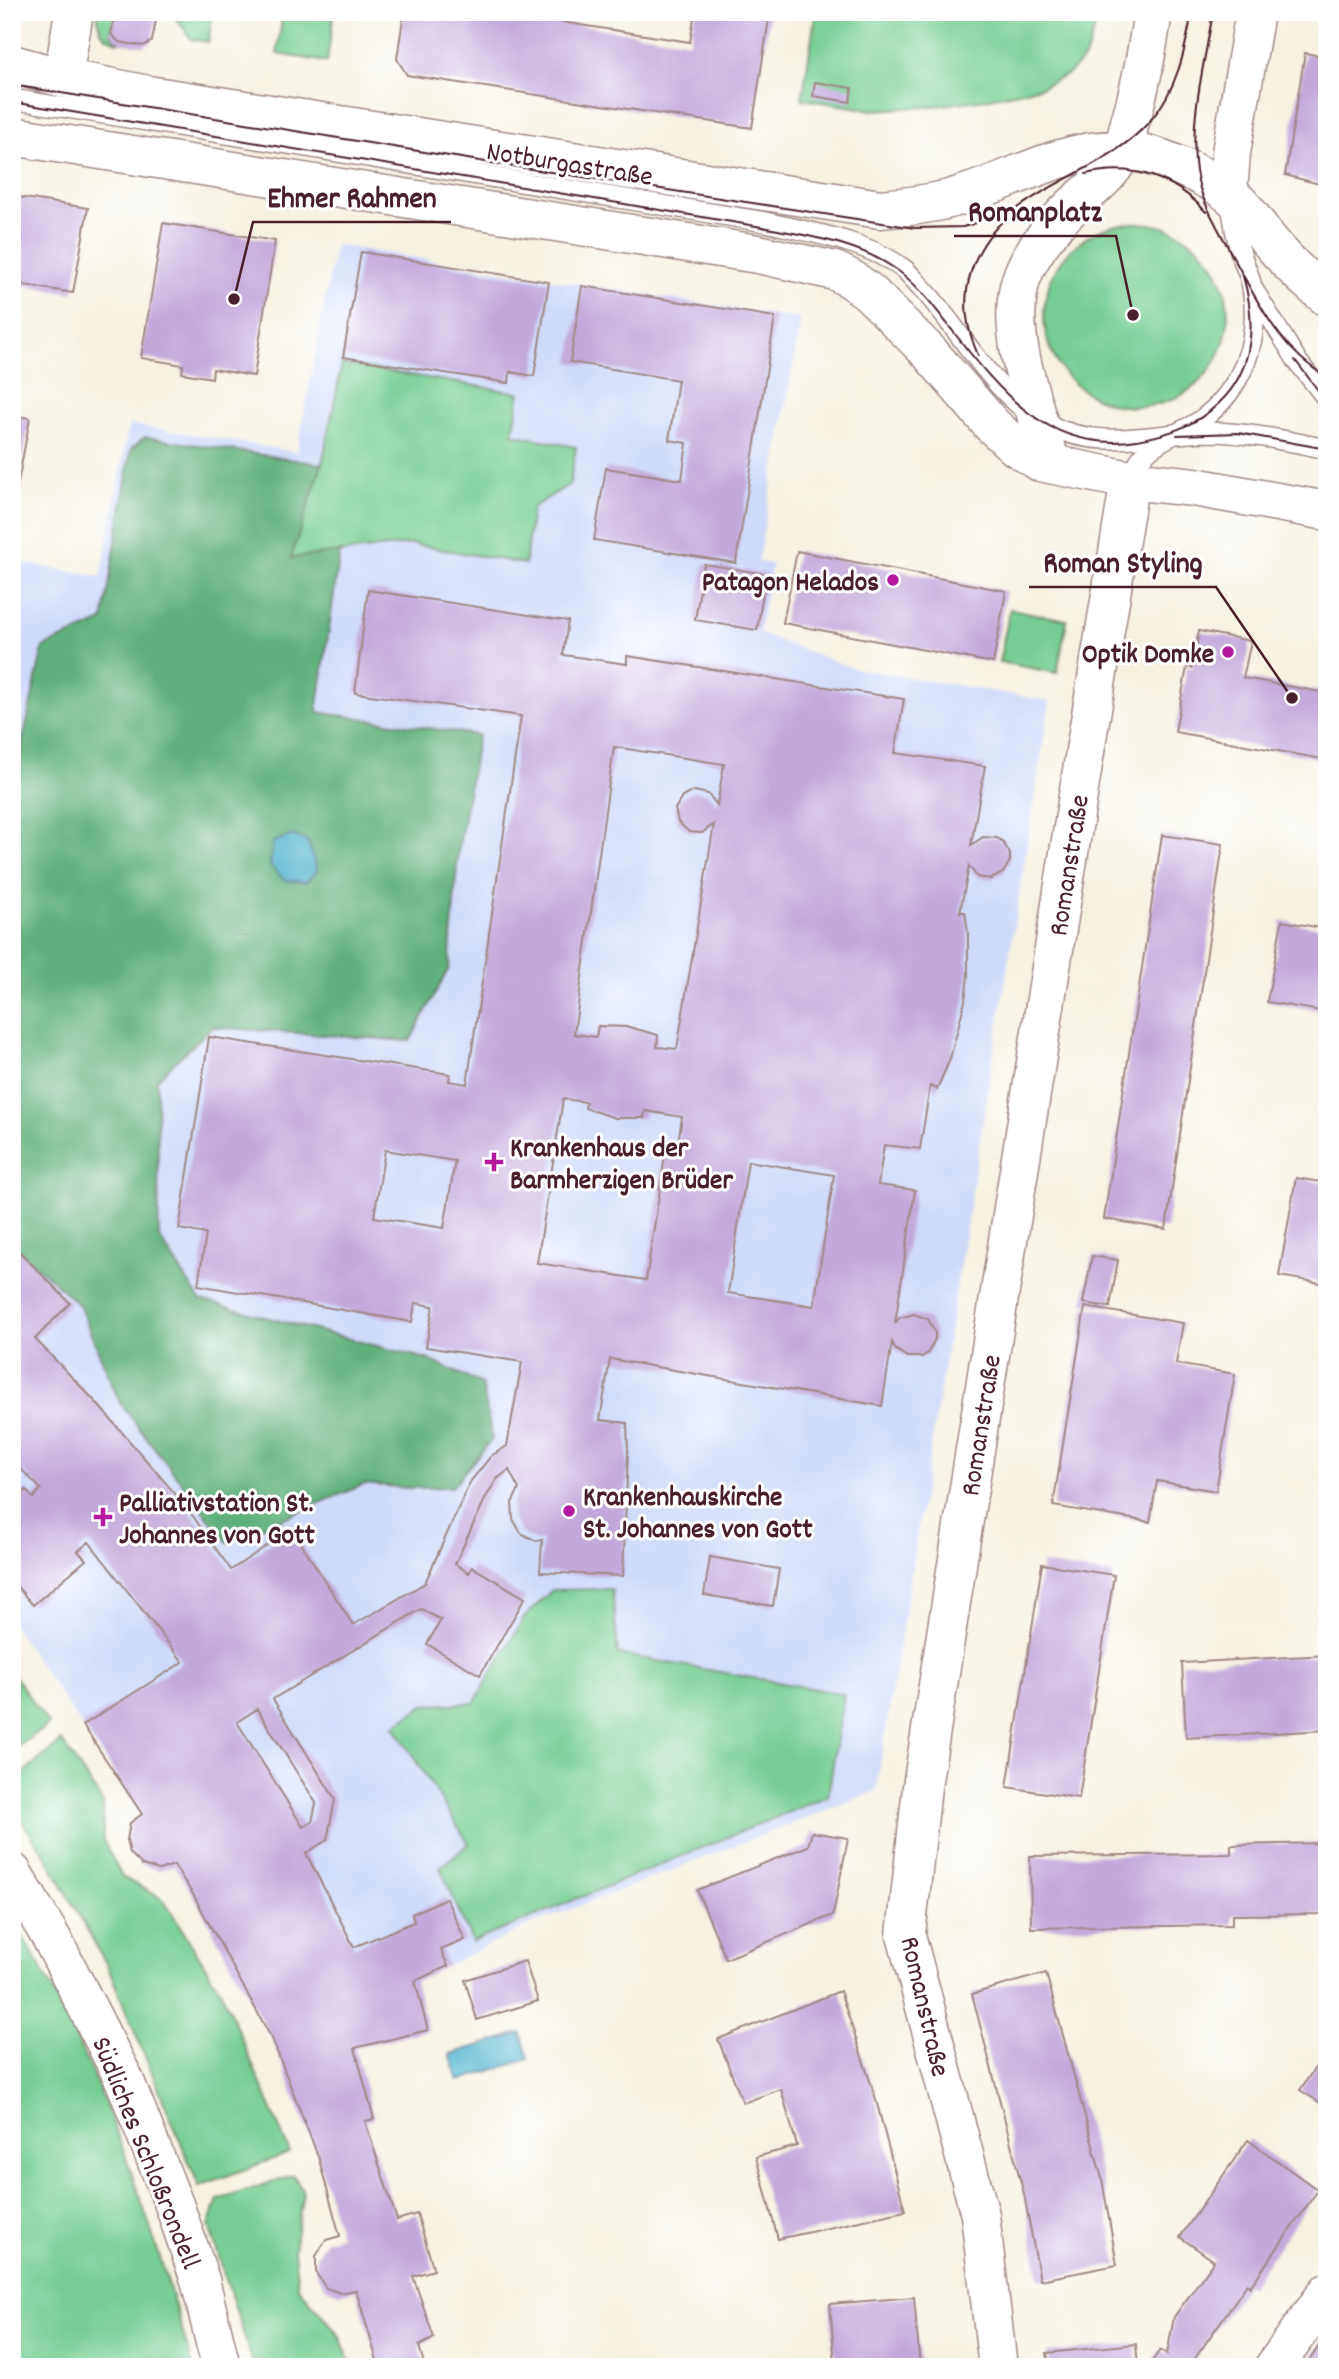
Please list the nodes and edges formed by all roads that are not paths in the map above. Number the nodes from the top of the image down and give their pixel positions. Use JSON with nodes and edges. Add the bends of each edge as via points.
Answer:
{"nodes":[{"id":1,"x":74,"y":12,"type":"edge"},
{"id":2,"x":1153,"y":12,"type":"edge"},
{"id":3,"x":1255,"y":12,"type":"edge"},
{"id":4,"x":12,"y":64,"type":"edge"},
{"id":5,"x":63,"y":78,"type":"junction"},
{"id":6,"x":12,"y":99,"type":"edge"},
{"id":7,"x":12,"y":136,"type":"edge"},
{"id":8,"x":1123,"y":150,"type":"junction"},
{"id":9,"x":1228,"y":193,"type":"junction"},
{"id":10,"x":814,"y":233,"type":"junction"},
{"id":11,"x":1252,"y":288,"type":"junction"},
{"id":12,"x":869,"y":292,"type":"junction"},
{"id":13,"x":1327,"y":297,"type":"edge"},
{"id":14,"x":1327,"y":400,"type":"edge"},
{"id":15,"x":1038,"y":419,"type":"junction"},
{"id":16,"x":1172,"y":435,"type":"junction"},
{"id":17,"x":1327,"y":449,"type":"edge"},
{"id":18,"x":1051,"y":464,"type":"junction"},
{"id":19,"x":1130,"y":480,"type":"junction"},
{"id":20,"x":1327,"y":512,"type":"edge"},
{"id":21,"x":12,"y":1872,"type":"edge"},
{"id":22,"x":1327,"y":2292,"type":"edge"},
{"id":23,"x":221,"y":2367,"type":"edge"},
{"id":24,"x":998,"y":2367,"type":"edge"},
{"id":25,"x":1274,"y":2367,"type":"edge"}],
"edges":[{"from":1,"to":5,"type":"main road"},
{"from":2,"to":8,"type":"main road","via":[[1139,93]]},
{"from":3,"to":9,"type":"main road"},
{"from":4,"to":5,"type":"main road","name":"Notburgastraße"},
{"from":5,"to":8,"type":"main road","name":"Notburgastraße","via":[[202,104],[880,209],[951,199],[1084,152]]},
{"from":6,"to":10,"type":"lane"},
{"from":7,"to":12,"type":"main road","via":[[758,254],[835,271]]},
{"from":8,"to":9,"type":"main road","name":"Notburgastraße","via":[[1165,159]]},
{"from":8,"to":15,"type":"main road","via":[[1106,176],[1045,236],[1019,285],[1018,340]]},
{"from":9,"to":11,"type":"lane"},
{"from":9,"to":13,"type":"main road","name":"Notburgastraße","via":[[1289,264]]},
{"from":10,"to":12,"type":"lane","via":[[845,258]]},
{"from":10,"to":15,"type":"lane","via":[[874,251],[905,270],[1002,387]]},
{"from":11,"to":14,"type":"lane"},
{"from":11,"to":16,"type":"lane","via":[[1253,335],[1238,380],[1200,420]]},
{"from":12,"to":18,"type":"main road","via":[[992,425],[1028,456]]},
{"from":15,"to":16,"type":"lane","via":[[1063,432],[1096,440]]},
{"from":15,"to":18,"type":"main road"},
{"from":16,"to":17,"type":"lane","via":[[1238,433]]},
{"from":16,"to":19,"type":"lane","via":[[1142,457]]},
{"from":18,"to":19,"type":"main road"},
{"from":19,"to":20,"type":"main road"},
{"from":19,"to":24,"type":"main road","name":"Romanstraße","via":[[924,1774],[906,1935],[980,2215]]},
{"from":21,"to":23,"type":"main road","name":"Südliches Schloßrondell","via":[[124,2079],[200,2280]]},
{"from":22,"to":25,"type":"main road"}]}
